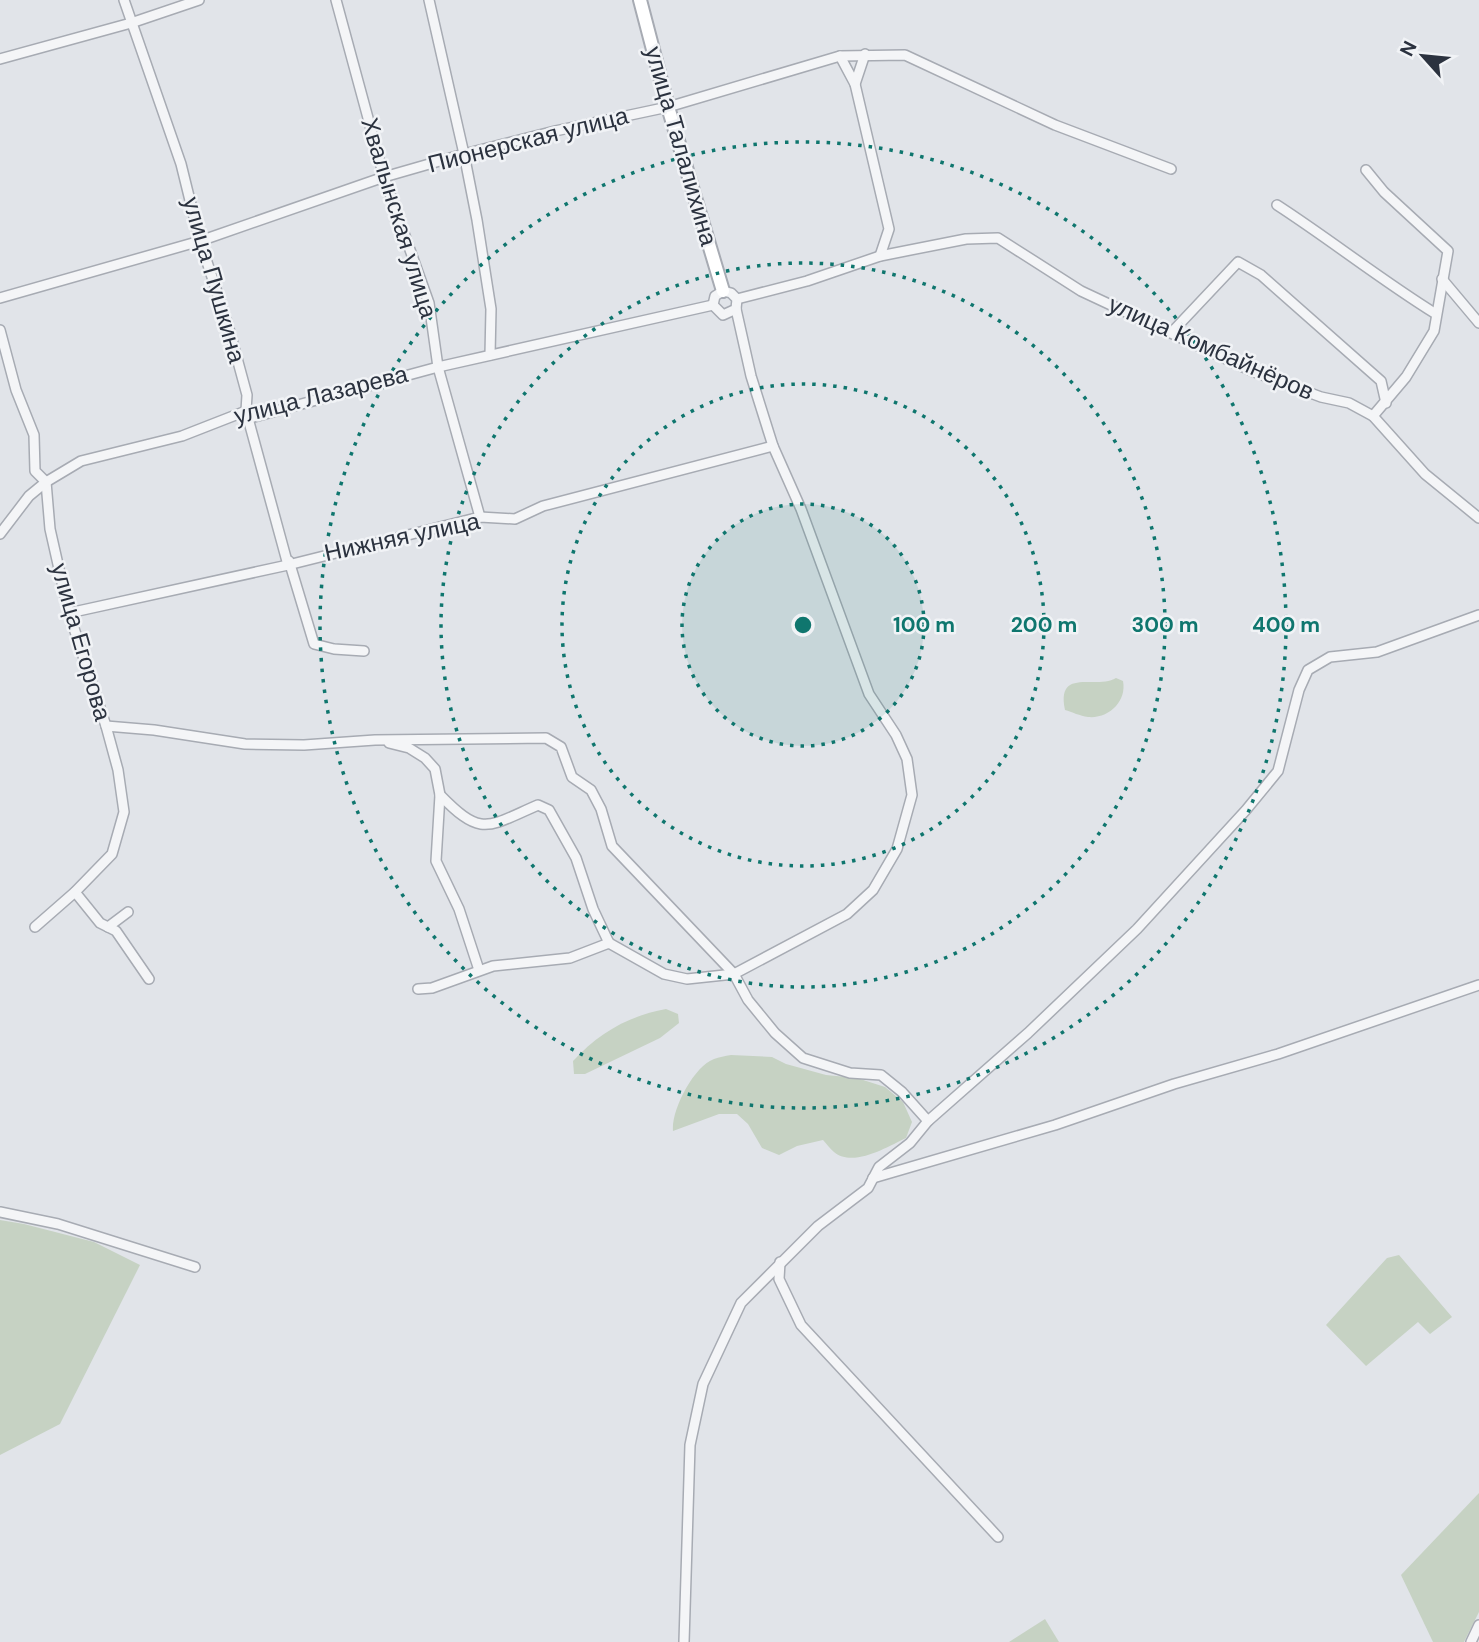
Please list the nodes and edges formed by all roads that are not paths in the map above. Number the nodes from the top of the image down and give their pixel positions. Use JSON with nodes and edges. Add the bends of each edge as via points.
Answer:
{"nodes":[{"id":1,"x":124,"y":0,"type":"edge"},
{"id":2,"x":199,"y":0,"type":"edge"},
{"id":3,"x":336,"y":0,"type":"edge"},
{"id":4,"x":429,"y":0,"type":"edge"},
{"id":5,"x":640,"y":0,"type":"edge"},
{"id":6,"x":131,"y":23,"type":"junction"},
{"id":7,"x":865,"y":54,"type":"junction"},
{"id":8,"x":841,"y":56,"type":"junction"},
{"id":9,"x":0,"y":59,"type":"edge"},
{"id":10,"x":855,"y":84,"type":"junction"},
{"id":11,"x":668,"y":107,"type":"junction"},
{"id":12,"x":464,"y":154,"type":"junction"},
{"id":13,"x":1171,"y":169,"type":"dead end"},
{"id":14,"x":1366,"y":170,"type":"dead end"},
{"id":15,"x":384,"y":177,"type":"junction"},
{"id":16,"x":1277,"y":205,"type":"dead end"},
{"id":17,"x":200,"y":241,"type":"junction"},
{"id":18,"x":880,"y":256,"type":"junction"},
{"id":19,"x":1442,"y":279,"type":"junction"},
{"id":20,"x":723,"y":291,"type":"junction"},
{"id":21,"x":0,"y":298,"type":"edge"},
{"id":22,"x":736,"y":304,"type":"junction"},
{"id":23,"x":713,"y":306,"type":"junction"},
{"id":24,"x":1436,"y":314,"type":"junction"},
{"id":25,"x":1479,"y":323,"type":"edge"},
{"id":26,"x":0,"y":330,"type":"edge"},
{"id":27,"x":1172,"y":332,"type":"junction"},
{"id":28,"x":490,"y":355,"type":"junction"},
{"id":29,"x":438,"y":367,"type":"junction"},
{"id":30,"x":1386,"y":403,"type":"junction"},
{"id":31,"x":248,"y":414,"type":"junction"},
{"id":32,"x":1373,"y":416,"type":"junction"},
{"id":33,"x":773,"y":446,"type":"junction"},
{"id":34,"x":46,"y":482,"type":"junction"},
{"id":35,"x":480,"y":517,"type":"junction"},
{"id":36,"x":1479,"y":518,"type":"edge"},
{"id":37,"x":0,"y":534,"type":"edge"},
{"id":38,"x":289,"y":564,"type":"junction"},
{"id":39,"x":69,"y":613,"type":"junction"},
{"id":40,"x":1479,"y":615,"type":"edge"},
{"id":41,"x":365,"y":651,"type":"dead end"},
{"id":42,"x":106,"y":726,"type":"junction"},
{"id":43,"x":375,"y":740,"type":"junction"},
{"id":44,"x":440,"y":794,"type":"junction"},
{"id":45,"x":75,"y":892,"type":"junction"},
{"id":46,"x":128,"y":912,"type":"dead end"},
{"id":47,"x":35,"y":927,"type":"dead end"},
{"id":48,"x":108,"y":927,"type":"junction"},
{"id":49,"x":609,"y":943,"type":"junction"},
{"id":50,"x":479,"y":970,"type":"junction"},
{"id":51,"x":734,"y":974,"type":"junction"},
{"id":52,"x":149,"y":979,"type":"dead end"},
{"id":53,"x":1479,"y":985,"type":"edge"},
{"id":54,"x":418,"y":989,"type":"dead end"},
{"id":55,"x":928,"y":1121,"type":"junction"},
{"id":56,"x":873,"y":1178,"type":"junction"},
{"id":57,"x":0,"y":1212,"type":"edge"},
{"id":58,"x":780,"y":1262,"type":"junction"},
{"id":59,"x":195,"y":1268,"type":"dead end"},
{"id":60,"x":998,"y":1537,"type":"dead end"},
{"id":61,"x":1479,"y":1625,"type":"edge"},
{"id":62,"x":684,"y":1642,"type":"edge"},
{"id":63,"x":1471,"y":1642,"type":"edge"}],
"edges":[{"from":1,"to":6,"type":"street","name":"улица Пушкина"},
{"from":2,"to":6,"type":"street"},
{"from":3,"to":15,"type":"street","name":"Хвалынская улица"},
{"from":4,"to":12,"type":"street"},
{"from":5,"to":11,"type":"street","name":"улица Талалихина"},
{"from":6,"to":9,"type":"street"},
{"from":6,"to":17,"type":"street","name":"улица Пушкина","via":[[181,164]]},
{"from":7,"to":8,"type":"street","name":"Пионерская улица"},
{"from":7,"to":10,"type":"street"},
{"from":7,"to":13,"type":"street","name":"Пионерская улица","via":[[905,55],[1055,125]]},
{"from":8,"to":10,"type":"street"},
{"from":8,"to":11,"type":"street","name":"Пионерская улица"},
{"from":10,"to":18,"type":"street","via":[[889,229]]},
{"from":11,"to":12,"type":"street","name":"Пионерская улица"},
{"from":11,"to":20,"type":"street","name":"улица Талалихина"},
{"from":12,"to":15,"type":"street","name":"Пионерская улица"},
{"from":12,"to":28,"type":"street","via":[[491,309]]},
{"from":14,"to":19,"type":"street","via":[[1448,251]]},
{"from":15,"to":17,"type":"street","name":"Пионерская улица"},
{"from":15,"to":29,"type":"street","name":"Хвалынская улица","via":[[429,303]]},
{"from":16,"to":24,"type":"street"},
{"from":17,"to":21,"type":"street","name":"Пионерская улица"},
{"from":17,"to":31,"type":"street","name":"улица Пушкина","via":[[228,325]]},
{"from":18,"to":22,"type":"street"},
{"from":18,"to":27,"type":"street","name":"улица Комбайнёров","via":[[966,239],[998,238],[1081,290]]},
{"from":19,"to":24,"type":"street"},
{"from":19,"to":25,"type":"street"},
{"from":20,"to":22,"type":"street","via":[[731,293]]},
{"from":20,"to":23,"type":"street","via":[[715,296]]},
{"from":22,"to":23,"type":"street","via":[[723,315]]},
{"from":22,"to":33,"type":"street","via":[[751,376]]},
{"from":23,"to":28,"type":"street","name":"улица Лазарева"},
{"from":24,"to":30,"type":"street","via":[[1434,331]]},
{"from":26,"to":34,"type":"street","name":"улица Егорова","via":[[34,435],[35,471]]},
{"from":27,"to":30,"type":"street","via":[[1238,262],[1261,275],[1381,381]]},
{"from":27,"to":32,"type":"street","name":"улица Комбайнёров","via":[[1254,372],[1321,397],[1349,402]]},
{"from":28,"to":29,"type":"street","name":"улица Лазарева"},
{"from":29,"to":31,"type":"street","name":"улица Лазарева"},
{"from":29,"to":35,"type":"street","name":"Хвалынская улица"},
{"from":30,"to":32,"type":"street"},
{"from":31,"to":34,"type":"street","name":"улица Лазарева","via":[[81,461]]},
{"from":31,"to":38,"type":"street","name":"улица Пушкина"},
{"from":32,"to":36,"type":"street","name":"улица Комбайнёров","via":[[1425,474]]},
{"from":33,"to":35,"type":"street","name":"Нижняя улица","via":[[543,506],[515,520]]},
{"from":33,"to":51,"type":"street","via":[[869,694],[907,759],[912,795],[897,849],[873,890],[847,914]]},
{"from":34,"to":37,"type":"street","name":"улица Лазарева"},
{"from":34,"to":39,"type":"street","name":"улица Егорова","via":[[50,529]]},
{"from":35,"to":38,"type":"street","name":"Нижняя улица"},
{"from":38,"to":39,"type":"street","name":"Нижняя улица"},
{"from":38,"to":41,"type":"street","name":"улица Пушкина","via":[[314,644]]},
{"from":39,"to":42,"type":"street","name":"улица Егорова"},
{"from":40,"to":55,"type":"street","via":[[1377,652],[1330,657],[1308,670],[1279,771],[1137,929]]},
{"from":42,"to":43,"type":"street","via":[[245,744]]},
{"from":42,"to":45,"type":"street","name":"улица Егорова","via":[[124,811],[112,854]]},
{"from":43,"to":44,"type":"street","via":[[409,748],[425,758],[435,769]]},
{"from":43,"to":51,"type":"street","via":[[546,738],[561,747],[572,777],[591,790],[612,846]]},
{"from":44,"to":49,"type":"street","via":[[476,825],[497,823],[538,805],[549,810],[576,858]]},
{"from":44,"to":50,"type":"street","via":[[436,861],[459,909]]},
{"from":45,"to":47,"type":"street","name":"улица Егорова"},
{"from":45,"to":48,"type":"street"},
{"from":46,"to":48,"type":"street"},
{"from":48,"to":52,"type":"street","via":[[116,931]]},
{"from":49,"to":50,"type":"street","via":[[570,958]]},
{"from":49,"to":51,"type":"street","via":[[664,974],[687,979]]},
{"from":50,"to":54,"type":"street"},
{"from":51,"to":55,"type":"street","via":[[775,1033],[803,1058],[850,1073],[881,1075]]},
{"from":53,"to":56,"type":"street","via":[[1278,1054]]},
{"from":55,"to":56,"type":"street","via":[[910,1143],[878,1167]]},
{"from":56,"to":58,"type":"street","via":[[860,1196],[818,1226]]},
{"from":57,"to":59,"type":"street","via":[[58,1224]]},
{"from":58,"to":60,"type":"street","via":[[779,1279],[801,1325]]},
{"from":58,"to":62,"type":"street","via":[[741,1303],[703,1384],[690,1445]]},
{"from":61,"to":63,"type":"street"}]}
